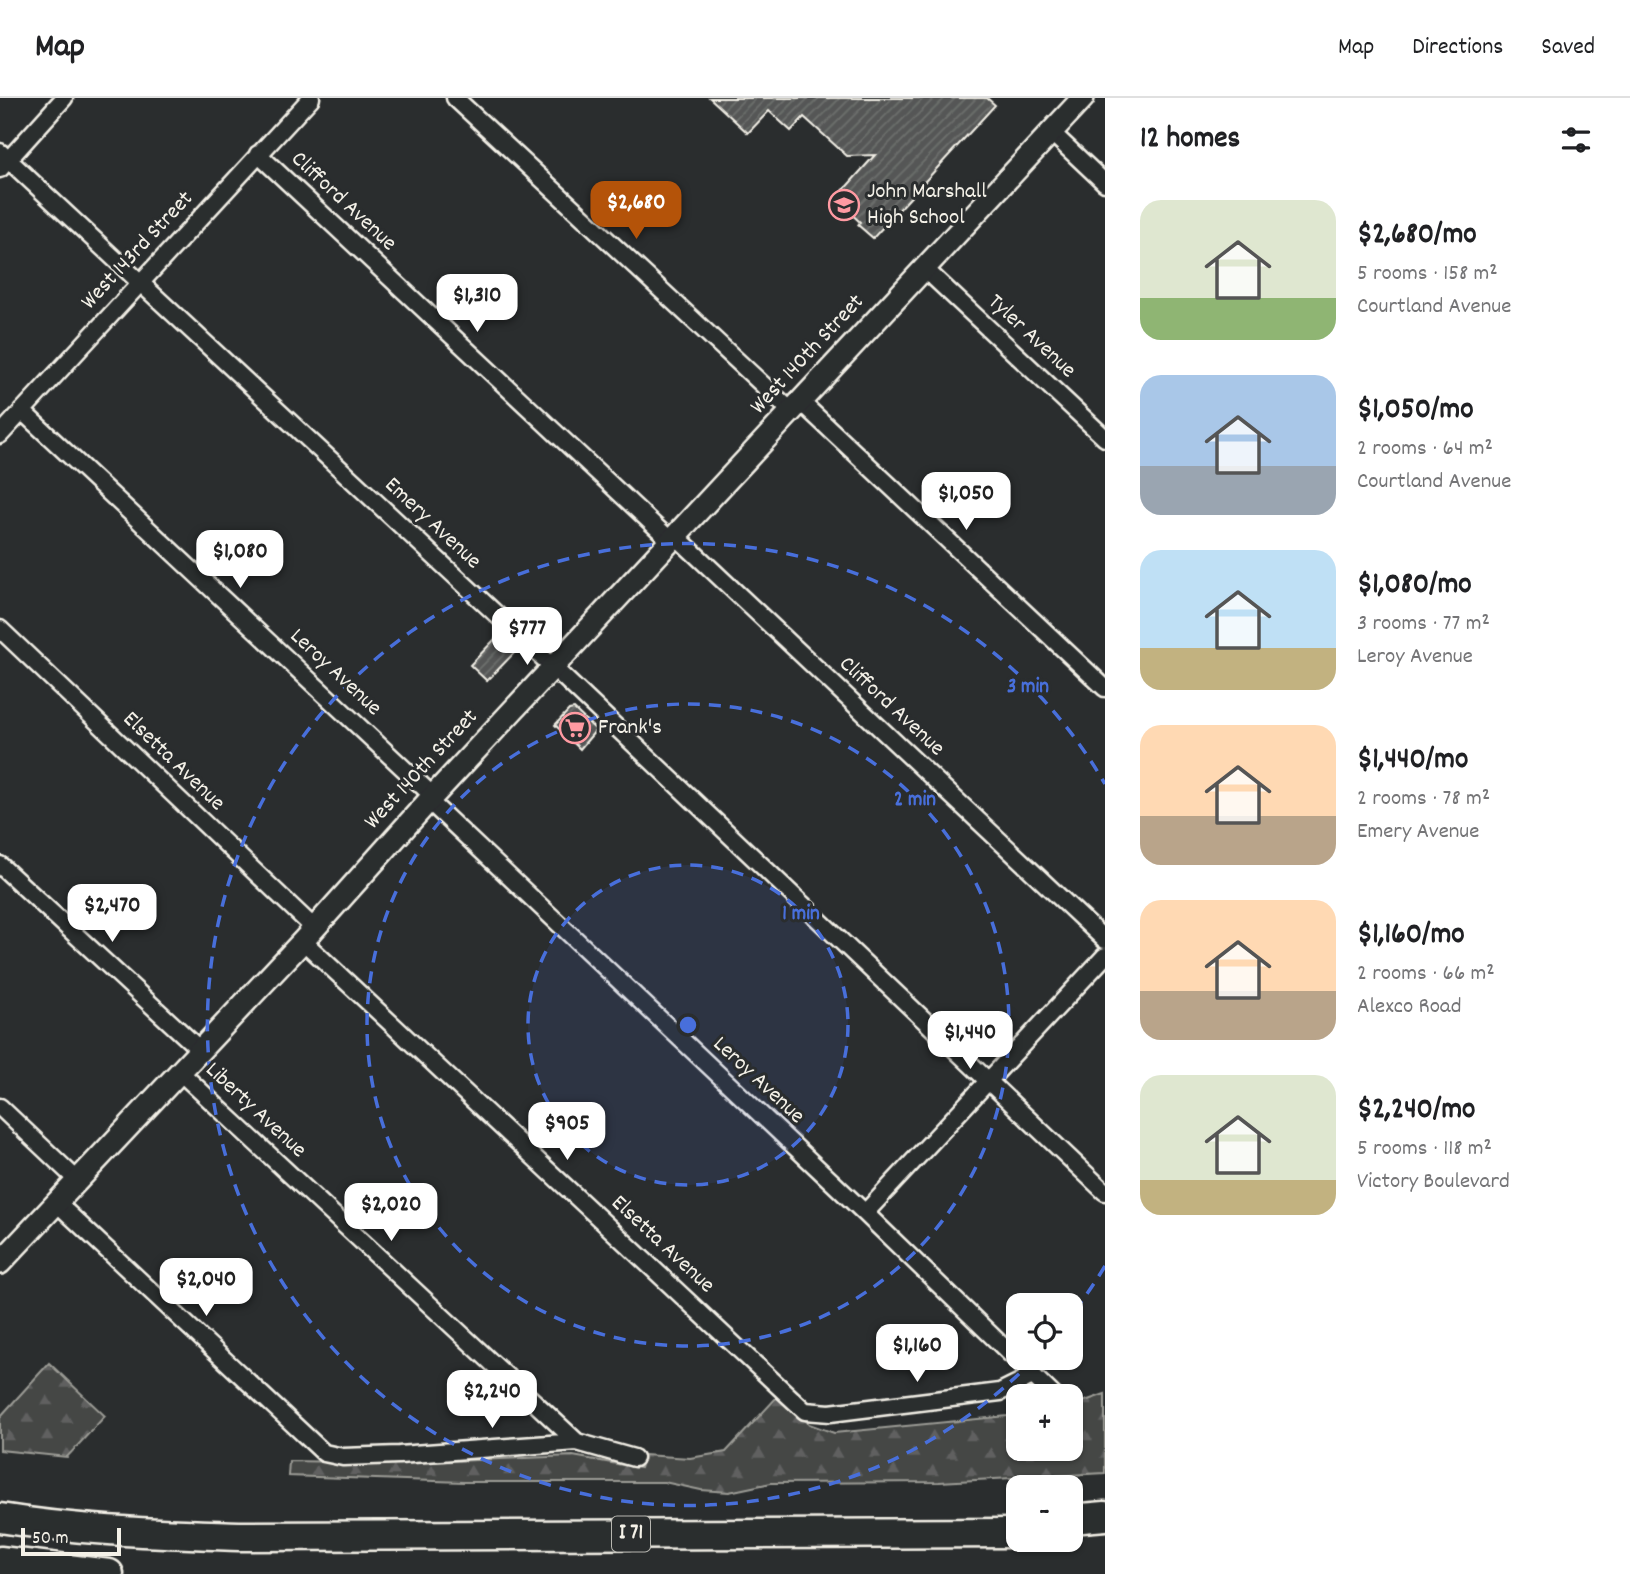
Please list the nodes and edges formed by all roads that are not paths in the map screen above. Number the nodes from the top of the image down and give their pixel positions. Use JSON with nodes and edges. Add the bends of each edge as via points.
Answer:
{"nodes":[{"id":1,"x":64,"y":98,"type":"edge"},
{"id":2,"x":310,"y":98,"type":"edge"},
{"id":3,"x":456,"y":98,"type":"edge"},
{"id":4,"x":1083,"y":98,"type":"edge"},
{"id":5,"x":1051,"y":132,"type":"junction"},
{"id":6,"x":258,"y":154,"type":"junction"},
{"id":7,"x":3,"y":160,"type":"edge"},
{"id":8,"x":1105,"y":183,"type":"edge"},
{"id":9,"x":925,"y":269,"type":"junction"},
{"id":10,"x":139,"y":283,"type":"junction"},
{"id":11,"x":797,"y":407,"type":"junction"},
{"id":12,"x":22,"y":411,"type":"junction"},
{"id":13,"x":0,"y":435,"type":"edge"},
{"id":14,"x":1105,"y":438,"type":"edge"},
{"id":15,"x":674,"y":538,"type":"junction"},
{"id":16,"x":0,"y":629,"type":"edge"},
{"id":17,"x":554,"y":668,"type":"junction"},
{"id":18,"x":1105,"y":688,"type":"edge"},
{"id":19,"x":431,"y":798,"type":"junction"},
{"id":20,"x":0,"y":865,"type":"edge"},
{"id":21,"x":308,"y":934,"type":"junction"},
{"id":22,"x":1105,"y":940,"type":"edge"},
{"id":23,"x":1105,"y":956,"type":"edge"},
{"id":24,"x":199,"y":1049,"type":"junction"},
{"id":25,"x":179,"y":1071,"type":"junction"},
{"id":26,"x":986,"y":1082,"type":"junction"},
{"id":27,"x":0,"y":1107,"type":"edge"},
{"id":28,"x":77,"y":1181,"type":"junction"},
{"id":29,"x":1105,"y":1192,"type":"edge"},
{"id":30,"x":57,"y":1203,"type":"junction"},
{"id":31,"x":865,"y":1213,"type":"junction"},
{"id":32,"x":0,"y":1263,"type":"edge"},
{"id":33,"x":1032,"y":1376,"type":"junction"},
{"id":34,"x":1041,"y":1384,"type":"edge"},
{"id":35,"x":577,"y":1441,"type":"junction"},
{"id":36,"x":634,"y":1458,"type":"dead end"},
{"id":37,"x":1105,"y":1516,"type":"edge"},
{"id":38,"x":0,"y":1518,"type":"edge"},
{"id":39,"x":1083,"y":1518,"type":"edge"},
{"id":40,"x":1006,"y":1523,"type":"edge"},
{"id":41,"x":1105,"y":1532,"type":"edge"},
{"id":42,"x":1006,"y":1533,"type":"edge"},
{"id":43,"x":1083,"y":1533,"type":"edge"},
{"id":44,"x":834,"y":1534,"type":"junction"},
{"id":45,"x":0,"y":1561,"type":"edge"},
{"id":46,"x":109,"y":1574,"type":"edge"}],
"edges":[{"from":1,"to":7,"type":"street"},
{"from":2,"to":6,"type":"street","name":"West 143rd Street"},
{"from":3,"to":11,"type":"street"},
{"from":4,"to":5,"type":"street","name":"West 140th Street"},
{"from":5,"to":8,"type":"street"},
{"from":5,"to":9,"type":"street","name":"West 140th Street"},
{"from":6,"to":10,"type":"street","name":"West 143rd Street"},
{"from":6,"to":15,"type":"street","name":"Clifford Avenue"},
{"from":7,"to":10,"type":"street","name":"Emery Avenue"},
{"from":9,"to":11,"type":"street","name":"West 140th Street"},
{"from":9,"to":14,"type":"street","name":"Tyler Avenue"},
{"from":10,"to":12,"type":"street","name":"West 143rd Street"},
{"from":10,"to":17,"type":"street","name":"Emery Avenue"},
{"from":11,"to":15,"type":"street","name":"West 140th Street"},
{"from":11,"to":18,"type":"street"},
{"from":12,"to":13,"type":"street","name":"West 143rd Street"},
{"from":12,"to":19,"type":"street","name":"Leroy Avenue"},
{"from":15,"to":17,"type":"street","name":"West 140th Street"},
{"from":15,"to":22,"type":"street","name":"Clifford Avenue"},
{"from":16,"to":21,"type":"street","name":"Elsetta Avenue"},
{"from":17,"to":19,"type":"street","name":"West 140th Street"},
{"from":17,"to":26,"type":"street","name":"Emery Avenue"},
{"from":19,"to":21,"type":"street","name":"West 140th Street"},
{"from":19,"to":31,"type":"street","name":"Leroy Avenue"},
{"from":20,"to":24,"type":"street","name":"Liberty Avenue"},
{"from":21,"to":24,"type":"street","name":"West 140th Street"},
{"from":21,"to":33,"type":"street","name":"Elsetta Avenue","via":[[806,1411],[831,1413],[1000,1392]]},
{"from":23,"to":26,"type":"street"},
{"from":24,"to":25,"type":"street","name":"West 140th Street"},
{"from":25,"to":28,"type":"street","name":"West 140th Street"},
{"from":25,"to":35,"type":"street","name":"Liberty Avenue"},
{"from":26,"to":29,"type":"street","name":"Emery Avenue"},
{"from":26,"to":31,"type":"street"},
{"from":27,"to":28,"type":"street"},
{"from":28,"to":30,"type":"street","name":"West 140th Street"},
{"from":30,"to":32,"type":"street","name":"West 140th Street"},
{"from":30,"to":35,"type":"street","via":[[324,1453],[343,1457]]},
{"from":31,"to":33,"type":"street","name":"Leroy Avenue"},
{"from":33,"to":34,"type":"street","name":"Leroy Avenue"},
{"from":35,"to":36,"type":"street"},
{"from":37,"to":39,"type":"highway"},
{"from":38,"to":44,"type":"highway","number":"I 71","via":[[74,1528],[239,1536]]},
{"from":40,"to":44,"type":"highway"},
{"from":41,"to":43,"type":"highway"},
{"from":42,"to":44,"type":"highway","number":"I 71"},
{"from":45,"to":46,"type":"highway"}]}
